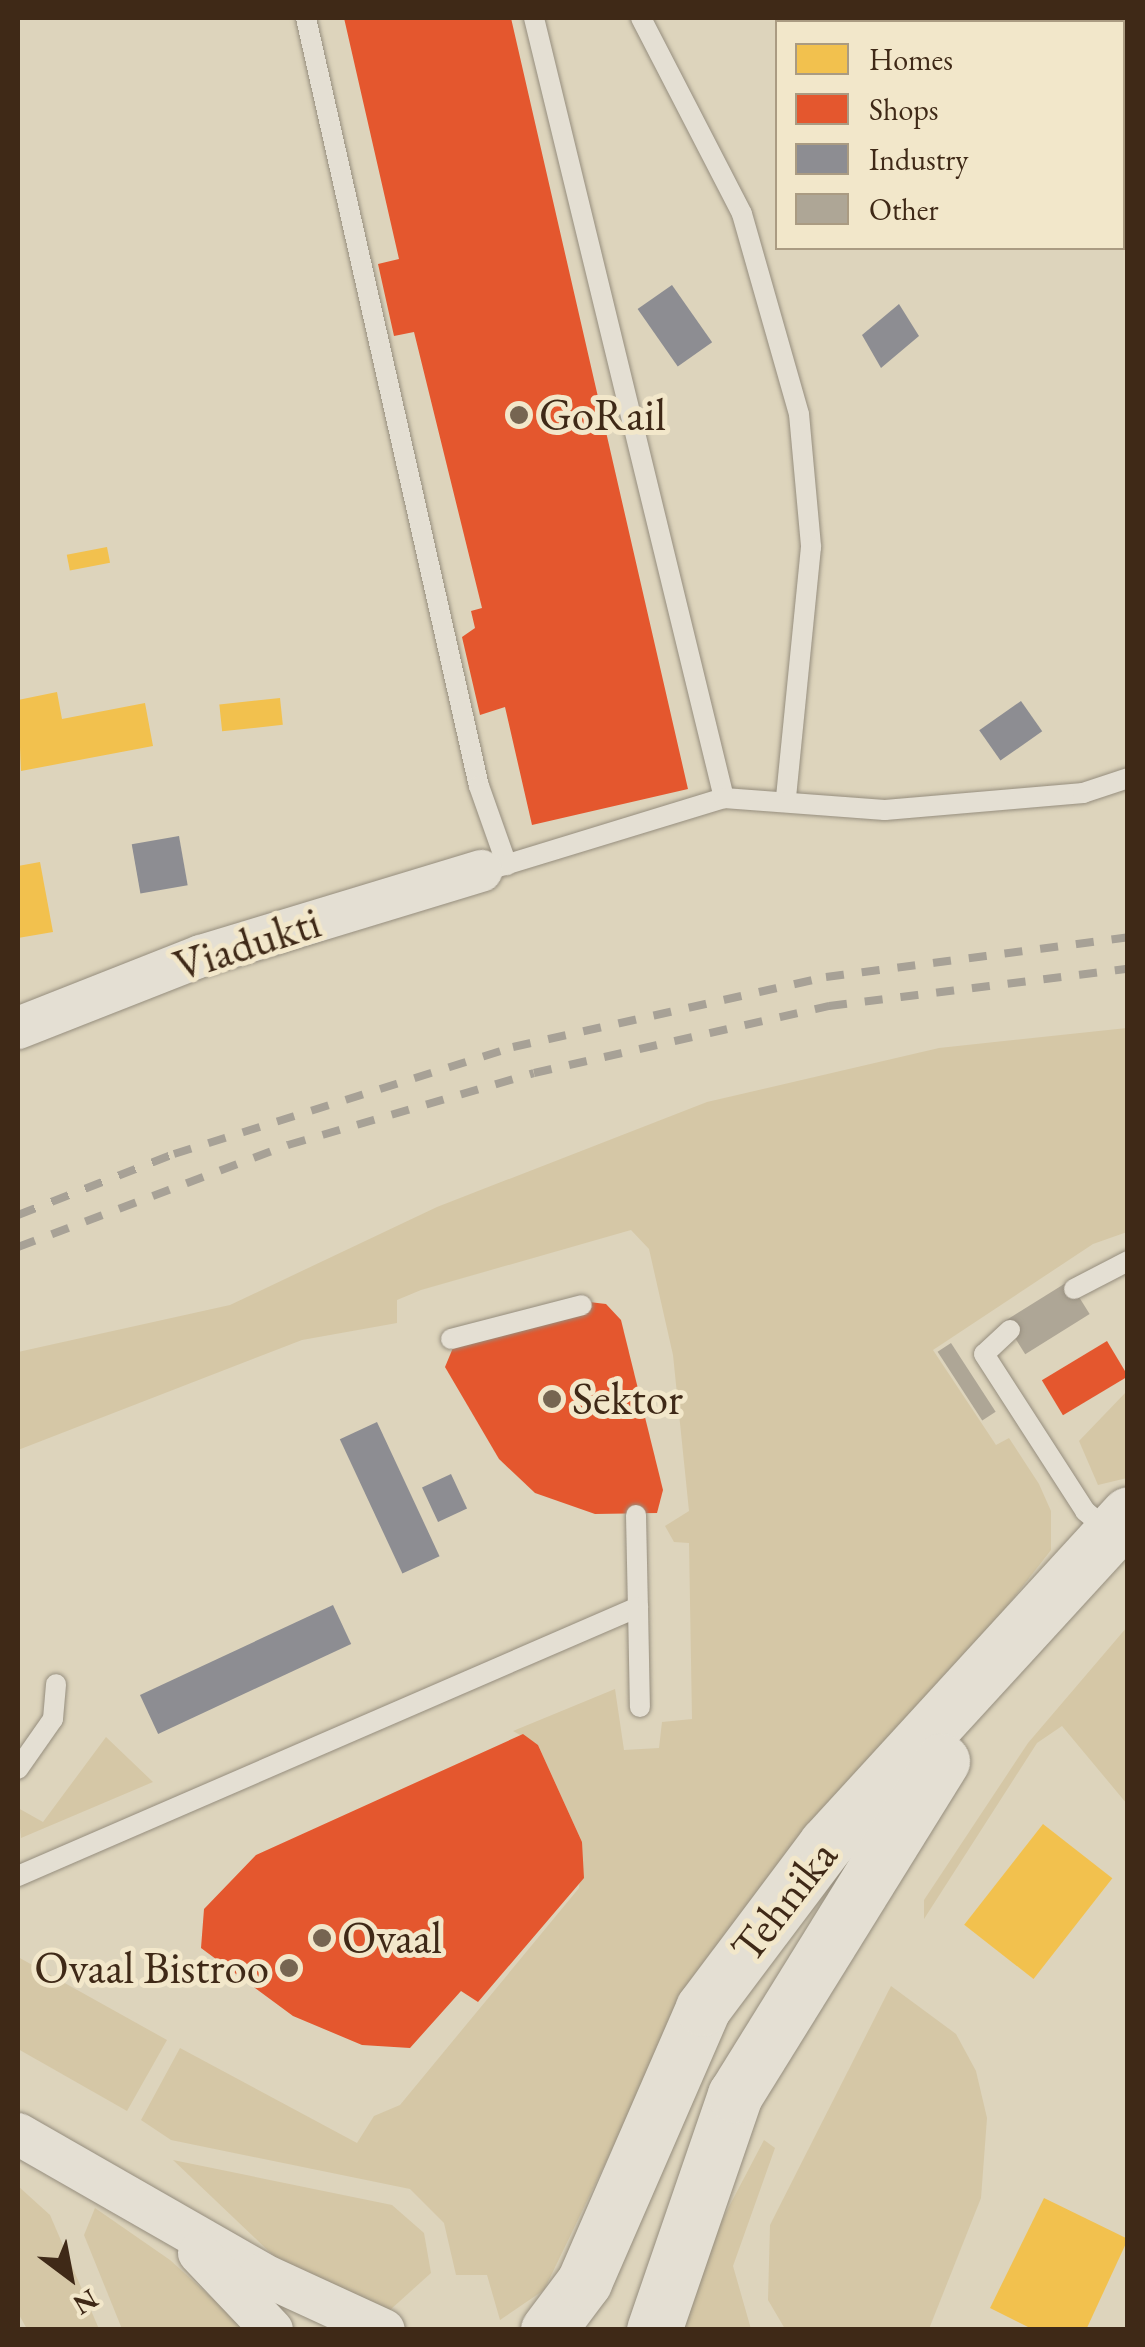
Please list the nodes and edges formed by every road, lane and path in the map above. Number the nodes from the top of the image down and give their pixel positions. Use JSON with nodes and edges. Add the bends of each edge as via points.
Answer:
{"nodes":[{"id":1,"x":306,"y":18,"type":"edge"},
{"id":2,"x":534,"y":18,"type":"edge"},
{"id":3,"x":641,"y":18,"type":"edge"},
{"id":4,"x":1128,"y":778,"type":"edge"},
{"id":5,"x":786,"y":796,"type":"junction"},
{"id":6,"x":724,"y":798,"type":"junction"},
{"id":7,"x":494,"y":868,"type":"junction"},
{"id":8,"x":18,"y":1028,"type":"edge"},
{"id":9,"x":1128,"y":1261,"type":"edge"},
{"id":10,"x":1074,"y":1289,"type":"dead end"},
{"id":11,"x":582,"y":1305,"type":"dead end"},
{"id":12,"x":1010,"y":1330,"type":"dead end"},
{"id":13,"x":451,"y":1340,"type":"dead end"},
{"id":14,"x":636,"y":1515,"type":"dead end"},
{"id":15,"x":1122,"y":1524,"type":"edge"},
{"id":16,"x":638,"y":1607,"type":"junction"},
{"id":17,"x":56,"y":1684,"type":"dead end"},
{"id":18,"x":640,"y":1707,"type":"dead end"},
{"id":19,"x":18,"y":1769,"type":"edge"},
{"id":20,"x":18,"y":1875,"type":"edge"},
{"id":21,"x":18,"y":2134,"type":"edge"},
{"id":22,"x":153,"y":2206,"type":"junction"},
{"id":23,"x":272,"y":2330,"type":"edge"},
{"id":24,"x":384,"y":2330,"type":"edge"},
{"id":25,"x":548,"y":2330,"type":"edge"},
{"id":26,"x":654,"y":2330,"type":"edge"}],
"edges":[{"from":1,"to":7,"type":"lane"},
{"from":2,"to":6,"type":"lane"},
{"from":3,"to":5,"type":"lane","via":[[742,214],[798,414],[811,547]]},
{"from":4,"to":5,"type":"lane","via":[[1083,793],[885,810]]},
{"from":5,"to":6,"type":"lane"},
{"from":6,"to":7,"type":"lane"},
{"from":7,"to":8,"type":"street","name":"Viadukti","via":[[201,956]]},
{"from":9,"to":10,"type":"lane"},
{"from":11,"to":13,"type":"lane"},
{"from":12,"to":15,"type":"lane","via":[[984,1354],[1086,1511]]},
{"from":14,"to":16,"type":"lane"},
{"from":15,"to":25,"type":"main road","name":"Tehnika","via":[[826,1844],[703,2008],[584,2282]]},
{"from":15,"to":26,"type":"main road","name":"Tehnika","via":[[904,1812],[734,2096]]},
{"from":16,"to":18,"type":"lane"},
{"from":16,"to":20,"type":"lane"},
{"from":17,"to":19,"type":"lane","via":[[53,1720]]},
{"from":21,"to":22,"type":"street"},
{"from":22,"to":23,"type":"street"},
{"from":22,"to":24,"type":"street","via":[[262,2274]]}]}
